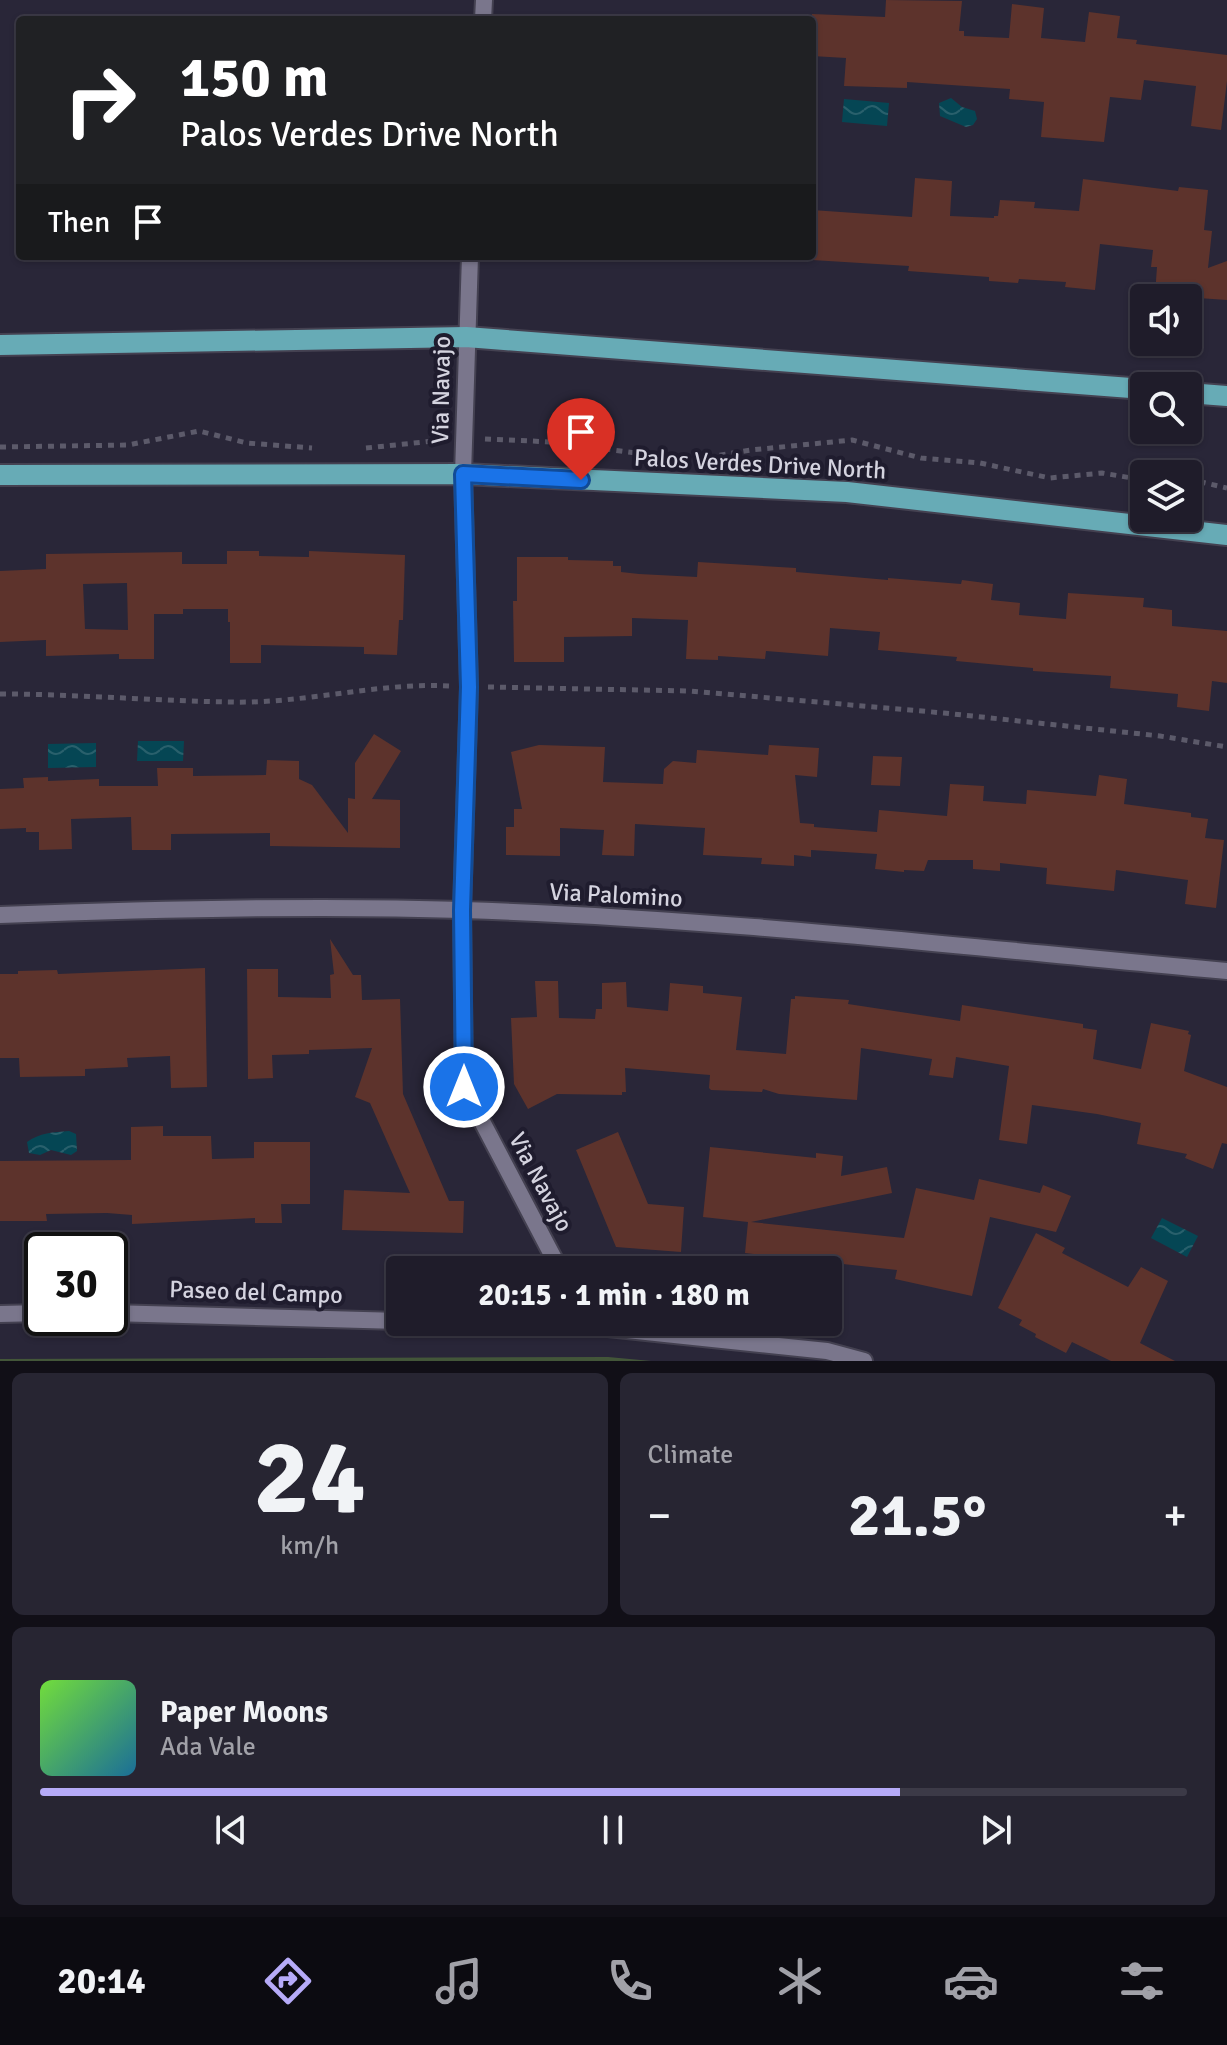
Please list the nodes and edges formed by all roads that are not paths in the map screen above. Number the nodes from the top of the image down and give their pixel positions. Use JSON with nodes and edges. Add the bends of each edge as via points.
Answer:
{"nodes":[{"id":1,"x":470,"y":260,"type":"edge"},
{"id":2,"x":466,"y":337,"type":"junction"},
{"id":3,"x":0,"y":345,"type":"edge"},
{"id":4,"x":1130,"y":388,"type":"edge"},
{"id":5,"x":1202,"y":394,"type":"edge"},
{"id":6,"x":1227,"y":396,"type":"edge"},
{"id":7,"x":463,"y":474,"type":"junction"},
{"id":8,"x":0,"y":475,"type":"edge"},
{"id":9,"x":1227,"y":535,"type":"edge"},
{"id":10,"x":462,"y":910,"type":"junction"},
{"id":11,"x":0,"y":915,"type":"edge"},
{"id":12,"x":1227,"y":971,"type":"edge"},
{"id":13,"x":553,"y":1256,"type":"edge"},
{"id":14,"x":24,"y":1313,"type":"edge"},
{"id":15,"x":128,"y":1313,"type":"edge"},
{"id":16,"x":0,"y":1314,"type":"edge"},
{"id":17,"x":386,"y":1321,"type":"edge"},
{"id":18,"x":694,"y":1336,"type":"edge"},
{"id":19,"x":864,"y":1361,"type":"edge"}],
"edges":[{"from":1,"to":2,"type":"street","name":"Via Navajo"},
{"from":2,"to":3,"type":"main road"},
{"from":2,"to":4,"type":"main road"},
{"from":2,"to":7,"type":"street","name":"Via Navajo"},
{"from":5,"to":6,"type":"main road"},
{"from":7,"to":8,"type":"main road","name":"Palos Verdes Drive North"},
{"from":7,"to":9,"type":"main road","name":"Palos Verdes Drive North","via":[[847,492]]},
{"from":7,"to":10,"type":"street","name":"Via Navajo","via":[[469,687]]},
{"from":10,"to":11,"type":"street","name":"Via Palomino","via":[[137,909]]},
{"from":10,"to":12,"type":"street","name":"Via Palomino","via":[[653,920]]},
{"from":10,"to":13,"type":"street","name":"Via Navajo","via":[[464,1087]]},
{"from":14,"to":16,"type":"street"},
{"from":15,"to":17,"type":"street","name":"Paseo del Campo"},
{"from":18,"to":19,"type":"street","via":[[827,1351]]}]}
